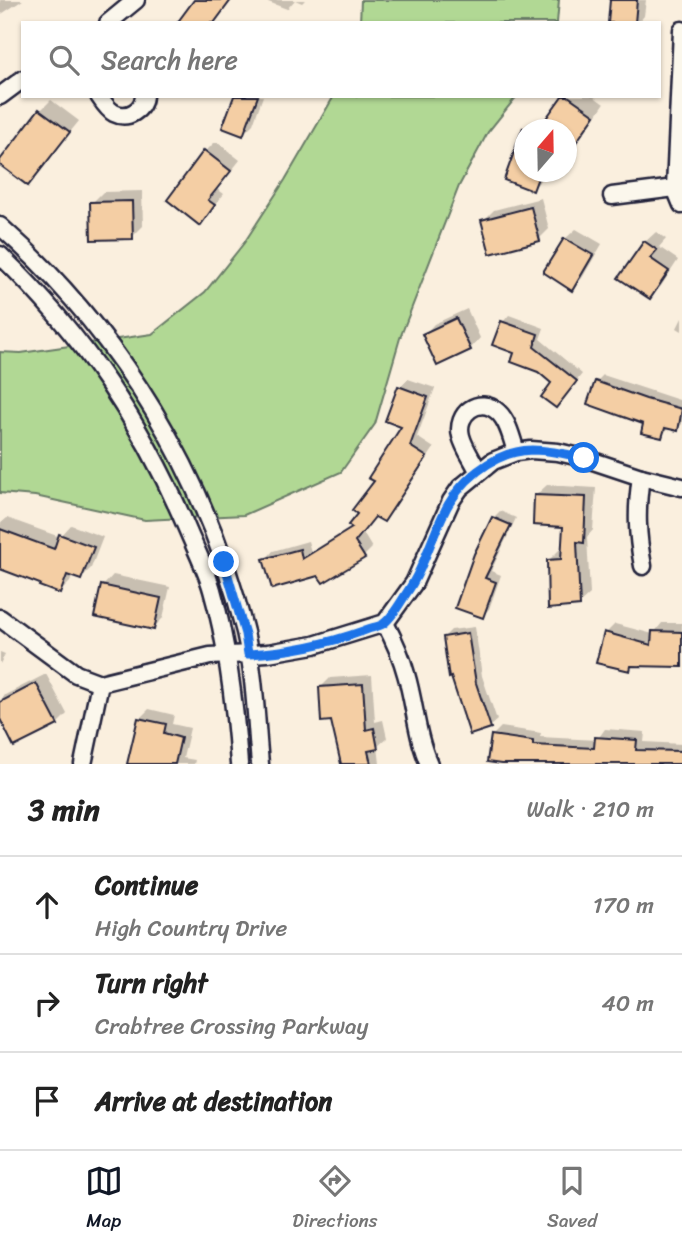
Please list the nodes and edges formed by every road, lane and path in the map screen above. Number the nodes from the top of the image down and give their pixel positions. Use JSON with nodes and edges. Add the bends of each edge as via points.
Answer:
{"nodes":[{"id":1,"x":136,"y":0,"type":"edge"},
{"id":2,"x":110,"y":21,"type":"edge"},
{"id":3,"x":682,"y":30,"type":"edge"},
{"id":4,"x":21,"y":80,"type":"edge"},
{"id":5,"x":0,"y":96,"type":"edge"},
{"id":6,"x":101,"y":98,"type":"edge"},
{"id":7,"x":143,"y":98,"type":"edge"},
{"id":8,"x":675,"y":188,"type":"junction"},
{"id":9,"x":612,"y":196,"type":"dead end"},
{"id":10,"x":682,"y":205,"type":"edge"},
{"id":11,"x":0,"y":226,"type":"edge"},
{"id":12,"x":0,"y":255,"type":"edge"},
{"id":13,"x":516,"y":452,"type":"junction"},
{"id":14,"x":478,"y":471,"type":"junction"},
{"id":15,"x":641,"y":477,"type":"junction"},
{"id":16,"x":682,"y":487,"type":"edge"},
{"id":17,"x":643,"y":566,"type":"dead end"},
{"id":18,"x":0,"y":618,"type":"edge"},
{"id":19,"x":385,"y":623,"type":"junction"},
{"id":20,"x":226,"y":654,"type":"junction"},
{"id":21,"x":248,"y":654,"type":"junction"},
{"id":22,"x":100,"y":683,"type":"junction"},
{"id":23,"x":83,"y":764,"type":"edge"},
{"id":24,"x":239,"y":764,"type":"edge"},
{"id":25,"x":260,"y":764,"type":"edge"},
{"id":26,"x":429,"y":764,"type":"edge"}],
"edges":[{"from":1,"to":2,"type":"street"},
{"from":3,"to":8,"type":"street"},
{"from":4,"to":5,"type":"street"},
{"from":6,"to":7,"type":"street","via":[[115,114],[124,116],[140,109]]},
{"from":8,"to":9,"type":"street"},
{"from":8,"to":10,"type":"street"},
{"from":11,"to":21,"type":"street","via":[[41,262],[101,331],[160,419],[191,479],[224,562]]},
{"from":12,"to":20,"type":"street","via":[[78,339],[142,433],[202,561]]},
{"from":13,"to":14,"type":"street"},
{"from":13,"to":14,"type":"street","via":[[498,411],[473,407],[460,423],[461,436]]},
{"from":13,"to":15,"type":"street","via":[[558,452]]},
{"from":14,"to":19,"type":"street","via":[[451,501],[414,583]]},
{"from":15,"to":16,"type":"street"},
{"from":15,"to":17,"type":"street","via":[[636,531]]},
{"from":18,"to":22,"type":"street","via":[[76,674]]},
{"from":19,"to":21,"type":"street","via":[[314,645]]},
{"from":19,"to":26,"type":"street","via":[[399,650]]},
{"from":20,"to":21,"type":"street"},
{"from":20,"to":22,"type":"street"},
{"from":20,"to":24,"type":"street"},
{"from":21,"to":25,"type":"street"},
{"from":22,"to":23,"type":"street"}]}
